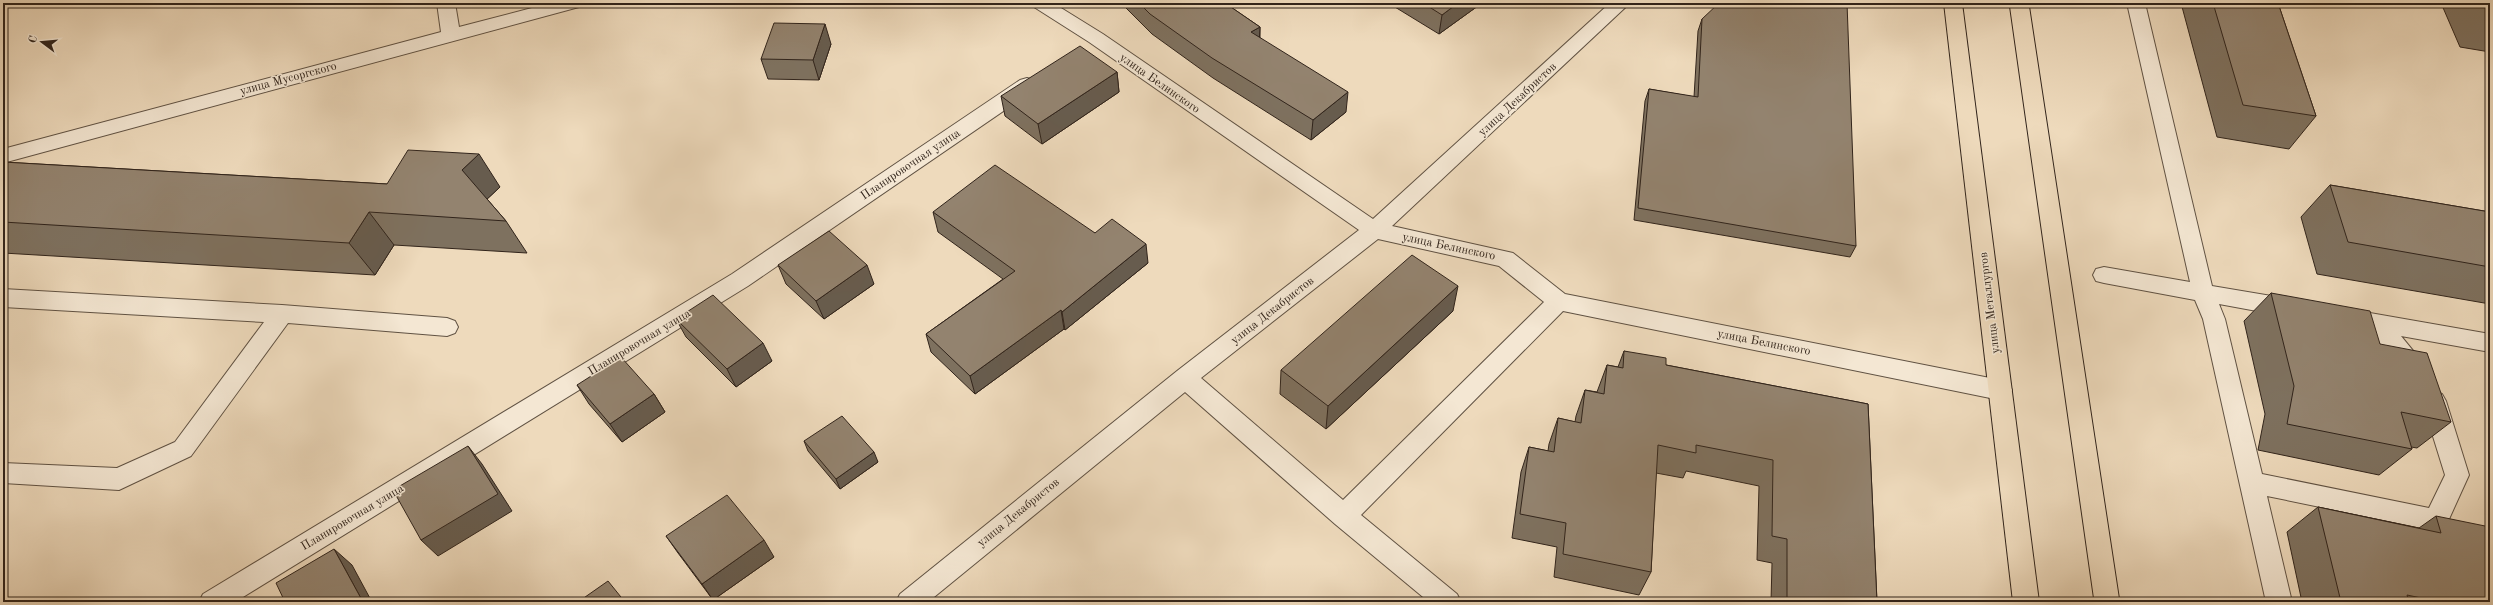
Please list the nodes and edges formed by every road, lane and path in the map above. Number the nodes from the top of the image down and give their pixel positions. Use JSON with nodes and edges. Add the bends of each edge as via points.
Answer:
{"nodes":[{"id":1,"x":446,"y":3,"type":"edge"},
{"id":2,"x":573,"y":3,"type":"edge"},
{"id":3,"x":1040,"y":3,"type":"edge"},
{"id":4,"x":1621,"y":3,"type":"edge"},
{"id":5,"x":1953,"y":3,"type":"edge"},
{"id":6,"x":2136,"y":3,"type":"edge"},
{"id":7,"x":451,"y":34,"type":"junction"},
{"id":8,"x":1096,"y":38,"type":"junction"},
{"id":9,"x":1076,"y":52,"type":"edge"},
{"id":10,"x":1043,"y":74,"type":"edge"},
{"id":11,"x":3,"y":156,"type":"edge"},
{"id":12,"x":1374,"y":230,"type":"junction"},
{"id":13,"x":2104,"y":276,"type":"dead end"},
{"id":14,"x":2203,"y":293,"type":"junction"},
{"id":15,"x":3,"y":298,"type":"edge"},
{"id":16,"x":1559,"y":301,"type":"junction"},
{"id":17,"x":2313,"y":312,"type":"edge"},
{"id":18,"x":282,"y":314,"type":"junction"},
{"id":19,"x":2352,"y":319,"type":"edge"},
{"id":20,"x":2375,"y":323,"type":"junction"},
{"id":21,"x":446,"y":327,"type":"dead end"},
{"id":22,"x":2490,"y":343,"type":"edge"},
{"id":23,"x":1185,"y":378,"type":"junction"},
{"id":24,"x":2000,"y":390,"type":"junction"},
{"id":25,"x":3,"y":473,"type":"edge"},
{"id":26,"x":2253,"y":483,"type":"junction"},
{"id":27,"x":1344,"y":516,"type":"junction"},
{"id":28,"x":212,"y":602,"type":"edge"},
{"id":29,"x":909,"y":602,"type":"edge"},
{"id":30,"x":1448,"y":602,"type":"edge"},
{"id":31,"x":2026,"y":602,"type":"edge"},
{"id":32,"x":2279,"y":602,"type":"edge"}],
"edges":[{"from":1,"to":7,"type":"street"},
{"from":2,"to":7,"type":"street","name":"улица Мусоргского"},
{"from":3,"to":8,"type":"street","name":"улица Белинского"},
{"from":4,"to":12,"type":"street","name":"улица Декабристов"},
{"from":5,"to":24,"type":"main road","name":"улица Металлургов"},
{"from":6,"to":14,"type":"street"},
{"from":7,"to":11,"type":"street","name":"улица Мусоргского"},
{"from":8,"to":9,"type":"street"},
{"from":8,"to":12,"type":"street","name":"улица Белинского"},
{"from":10,"to":28,"type":"street","name":"Планировочная улица","via":[[740,280]]},
{"from":12,"to":16,"type":"street","name":"улица Белинского","via":[[1505,259]]},
{"from":12,"to":23,"type":"street","name":"улица Декабристов"},
{"from":13,"to":14,"type":"street"},
{"from":14,"to":17,"type":"street"},
{"from":14,"to":26,"type":"street","via":[[2214,319]]},
{"from":15,"to":18,"type":"street"},
{"from":16,"to":24,"type":"street","name":"улица Белинского"},
{"from":16,"to":27,"type":"street"},
{"from":18,"to":21,"type":"street"},
{"from":18,"to":25,"type":"street","via":[[183,449],[119,479]]},
{"from":19,"to":20,"type":"street"},
{"from":20,"to":22,"type":"street"},
{"from":20,"to":26,"type":"street","via":[[2428,382],[2457,475],[2436,520]]},
{"from":23,"to":27,"type":"street"},
{"from":23,"to":29,"type":"street","name":"улица Декабристов"},
{"from":24,"to":31,"type":"main road","name":"улица Металлургов"},
{"from":26,"to":32,"type":"street"},
{"from":27,"to":30,"type":"street"}]}
